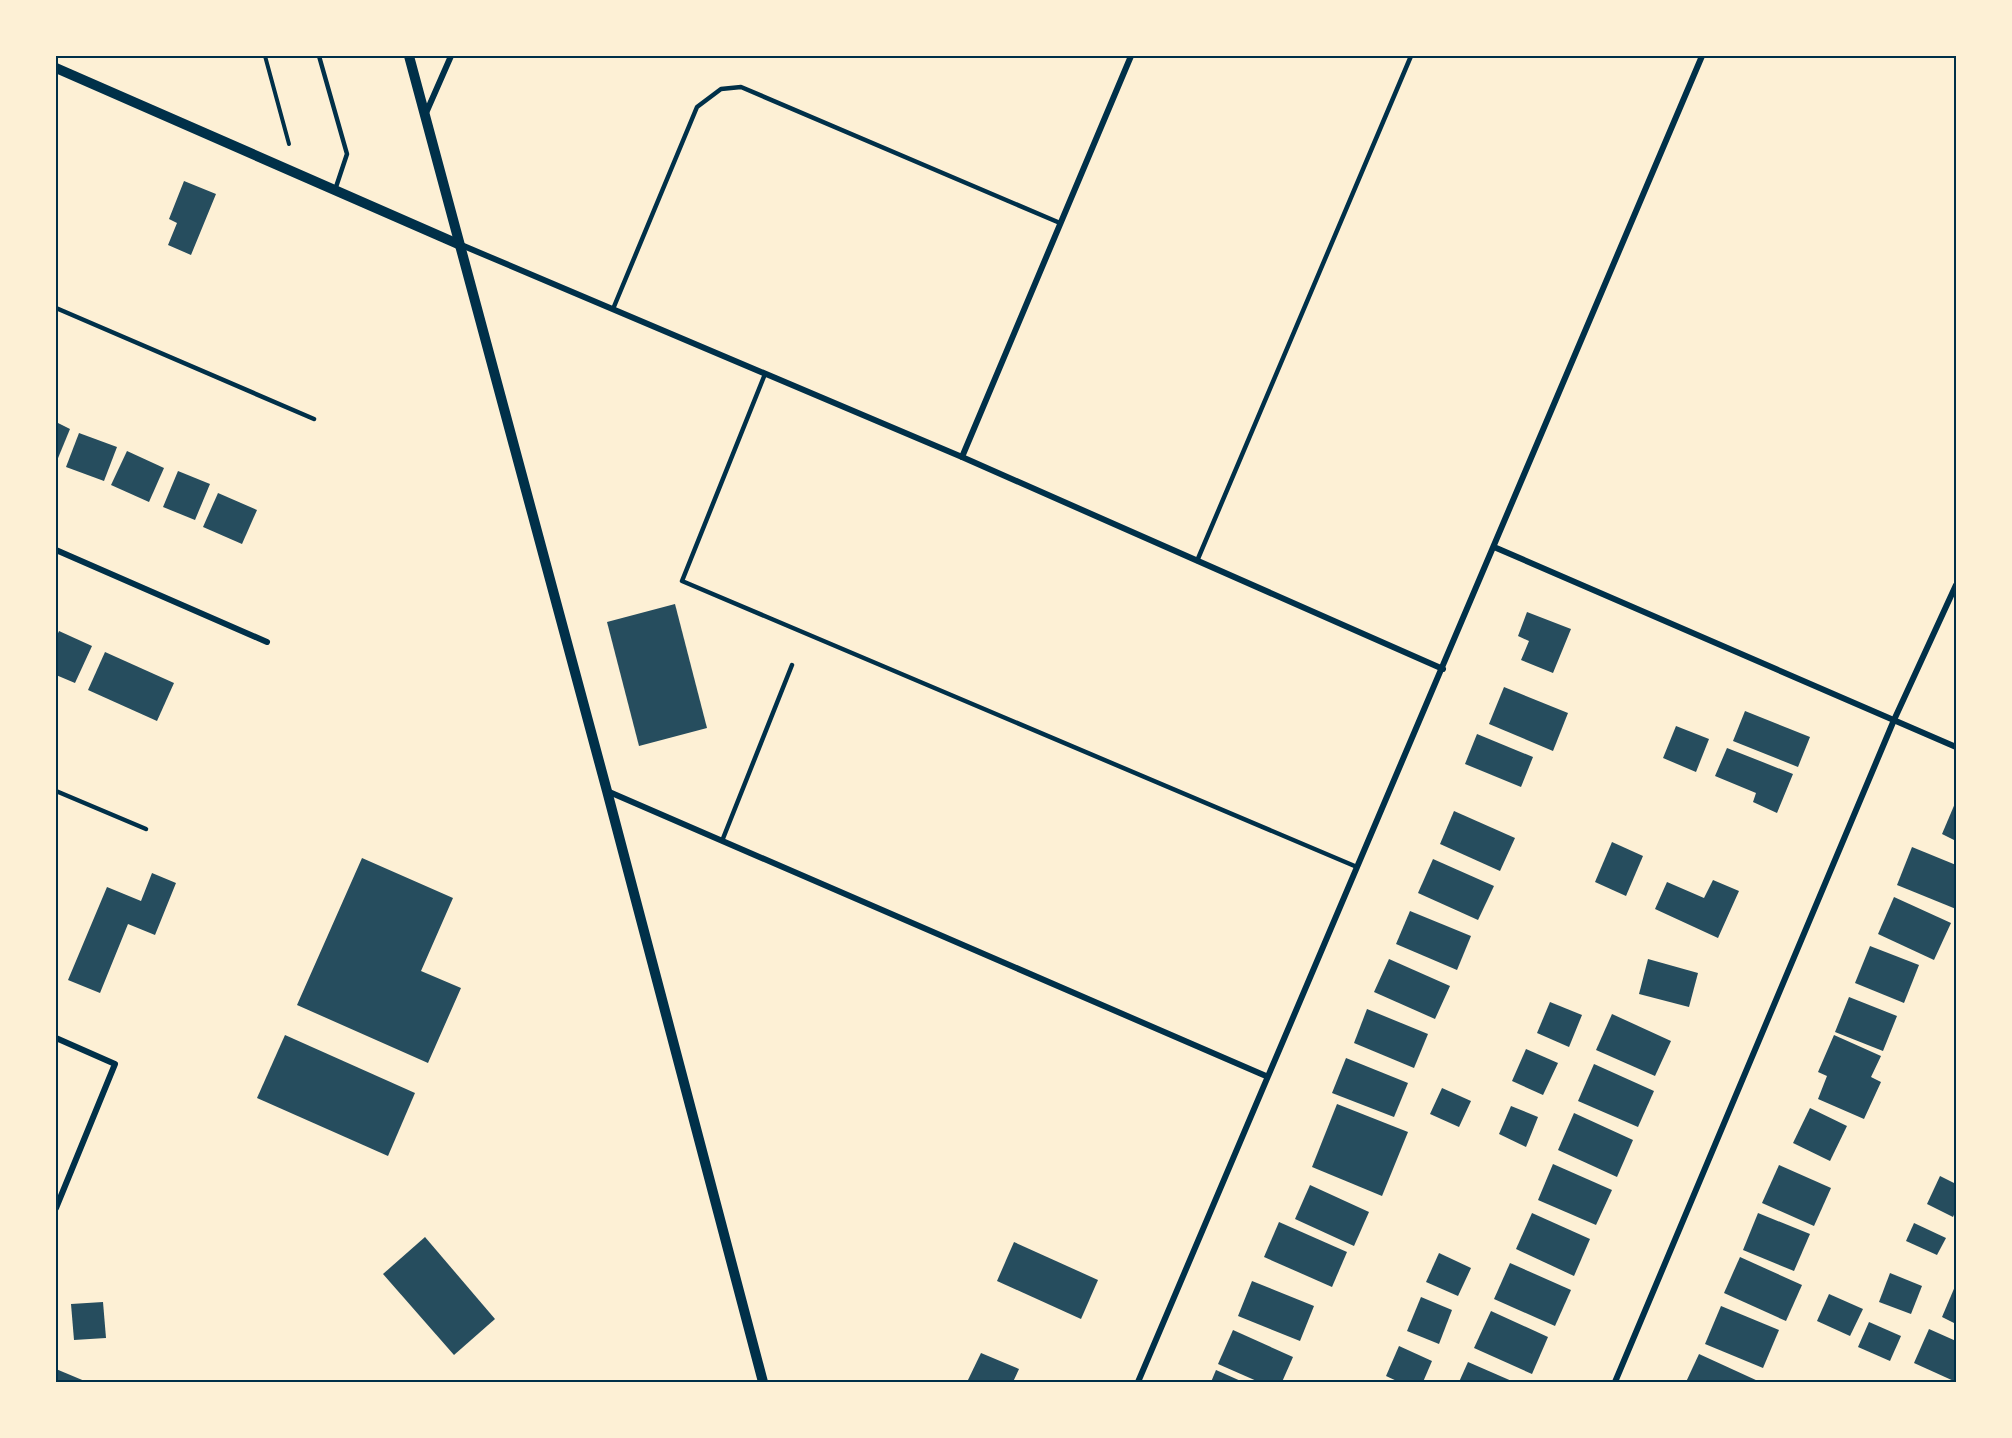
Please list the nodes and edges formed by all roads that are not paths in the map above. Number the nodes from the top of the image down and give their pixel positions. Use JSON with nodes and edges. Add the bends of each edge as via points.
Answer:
{"nodes":[{"id":1,"x":319,"y":56,"type":"edge"},
{"id":2,"x":409,"y":56,"type":"edge"},
{"id":3,"x":451,"y":56,"type":"edge"},
{"id":4,"x":1131,"y":56,"type":"edge"},
{"id":5,"x":1411,"y":56,"type":"edge"},
{"id":6,"x":1702,"y":56,"type":"edge"},
{"id":7,"x":56,"y":68,"type":"edge"},
{"id":8,"x":425,"y":116,"type":"junction"},
{"id":9,"x":335,"y":190,"type":"junction"},
{"id":10,"x":1060,"y":223,"type":"junction"},
{"id":11,"x":458,"y":244,"type":"junction"},
{"id":12,"x":56,"y":308,"type":"edge"},
{"id":13,"x":613,"y":309,"type":"junction"},
{"id":14,"x":765,"y":374,"type":"junction"},
{"id":15,"x":314,"y":419,"type":"dead end"},
{"id":16,"x":962,"y":457,"type":"junction"},
{"id":17,"x":1494,"y":547,"type":"junction"},
{"id":18,"x":56,"y":550,"type":"edge"},
{"id":19,"x":1197,"y":561,"type":"junction"},
{"id":20,"x":1956,"y":585,"type":"edge"},
{"id":21,"x":267,"y":642,"type":"dead end"},
{"id":22,"x":792,"y":665,"type":"dead end"},
{"id":23,"x":1443,"y":669,"type":"junction"},
{"id":24,"x":1894,"y":720,"type":"junction"},
{"id":25,"x":1956,"y":747,"type":"edge"},
{"id":26,"x":56,"y":791,"type":"edge"},
{"id":27,"x":607,"y":791,"type":"junction"},
{"id":28,"x":146,"y":829,"type":"dead end"},
{"id":29,"x":722,"y":841,"type":"junction"},
{"id":30,"x":1357,"y":867,"type":"junction"},
{"id":31,"x":56,"y":1038,"type":"edge"},
{"id":32,"x":1266,"y":1076,"type":"junction"},
{"id":33,"x":56,"y":1208,"type":"edge"},
{"id":34,"x":763,"y":1383,"type":"edge"},
{"id":35,"x":1138,"y":1383,"type":"edge"},
{"id":36,"x":1615,"y":1383,"type":"edge"}],
"edges":[{"from":1,"to":9,"type":"lane","via":[[347,154]]},
{"from":2,"to":8,"type":"street"},
{"from":3,"to":8,"type":"street"},
{"from":4,"to":10,"type":"street"},
{"from":5,"to":19,"type":"lane"},
{"from":6,"to":17,"type":"street"},
{"from":7,"to":9,"type":"street"},
{"from":8,"to":11,"type":"street"},
{"from":9,"to":11,"type":"street"},
{"from":10,"to":13,"type":"lane","via":[[741,87],[721,89],[697,107]]},
{"from":10,"to":16,"type":"street"},
{"from":11,"to":13,"type":"street"},
{"from":11,"to":27,"type":"street"},
{"from":12,"to":15,"type":"lane"},
{"from":13,"to":14,"type":"street"},
{"from":14,"to":16,"type":"street"},
{"from":14,"to":30,"type":"lane","via":[[682,581]]},
{"from":16,"to":19,"type":"street"},
{"from":17,"to":23,"type":"street"},
{"from":17,"to":24,"type":"street"},
{"from":18,"to":21,"type":"street"},
{"from":19,"to":23,"type":"street"},
{"from":20,"to":24,"type":"street"},
{"from":22,"to":29,"type":"lane"},
{"from":23,"to":30,"type":"street"},
{"from":24,"to":25,"type":"street"},
{"from":24,"to":36,"type":"street"},
{"from":26,"to":28,"type":"lane"},
{"from":27,"to":29,"type":"street"},
{"from":27,"to":34,"type":"street"},
{"from":29,"to":32,"type":"street"},
{"from":30,"to":32,"type":"street"},
{"from":31,"to":33,"type":"street","via":[[115,1065]]},
{"from":32,"to":35,"type":"street"}]}
